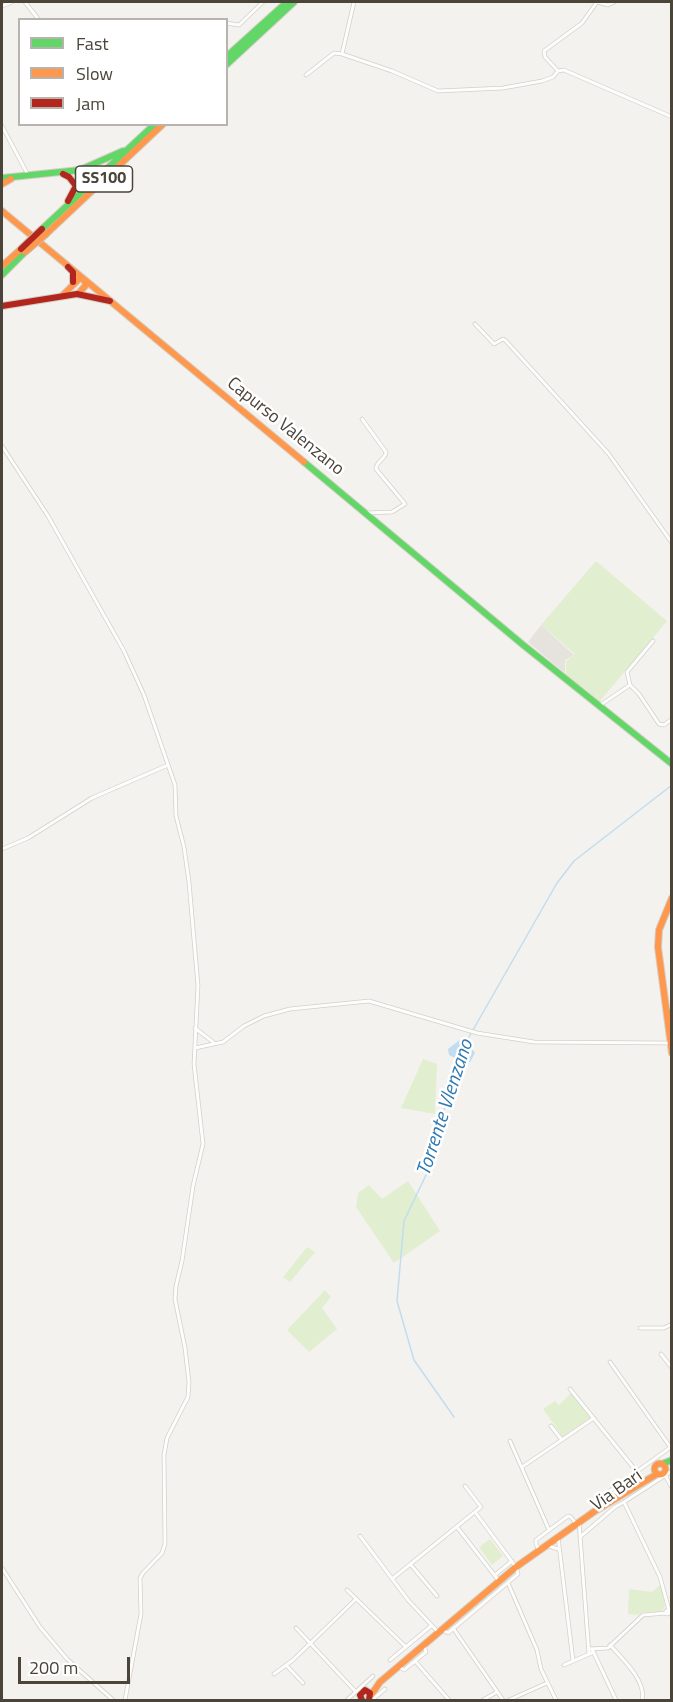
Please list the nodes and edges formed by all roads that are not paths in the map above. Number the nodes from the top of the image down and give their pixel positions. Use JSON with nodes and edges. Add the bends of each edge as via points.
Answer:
{"nodes":[{"id":1,"x":12,"y":2,"type":"edge"},
{"id":2,"x":25,"y":2,"type":"edge"},
{"id":3,"x":263,"y":2,"type":"edge"},
{"id":4,"x":287,"y":2,"type":"edge"},
{"id":5,"x":294,"y":2,"type":"edge"},
{"id":6,"x":354,"y":2,"type":"edge"},
{"id":7,"x":614,"y":2,"type":"edge"},
{"id":8,"x":2,"y":6,"type":"edge"},
{"id":9,"x":37,"y":18,"type":"edge"},
{"id":10,"x":228,"y":23,"type":"edge"},
{"id":11,"x":342,"y":54,"type":"junction"},
{"id":12,"x":228,"y":55,"type":"edge"},
{"id":13,"x":228,"y":63,"type":"edge"},
{"id":14,"x":558,"y":71,"type":"junction"},
{"id":15,"x":306,"y":75,"type":"dead end"},
{"id":16,"x":672,"y":117,"type":"edge"},
{"id":17,"x":2,"y":126,"type":"edge"},
{"id":18,"x":153,"y":126,"type":"edge"},
{"id":19,"x":161,"y":126,"type":"edge"},
{"id":20,"x":130,"y":148,"type":"junction"},
{"id":21,"x":61,"y":173,"type":"junction"},
{"id":22,"x":29,"y":176,"type":"junction"},
{"id":23,"x":2,"y":178,"type":"edge"},
{"id":24,"x":12,"y":178,"type":"junction"},
{"id":25,"x":2,"y":184,"type":"edge"},
{"id":26,"x":2,"y":212,"type":"edge"},
{"id":27,"x":52,"y":220,"type":"junction"},
{"id":28,"x":44,"y":231,"type":"junction"},
{"id":29,"x":22,"y":253,"type":"junction"},
{"id":30,"x":2,"y":266,"type":"edge"},
{"id":31,"x":69,"y":267,"type":"junction"},
{"id":32,"x":2,"y":276,"type":"edge"},
{"id":33,"x":84,"y":280,"type":"junction"},
{"id":34,"x":72,"y":284,"type":"junction"},
{"id":35,"x":77,"y":294,"type":"junction"},
{"id":36,"x":60,"y":297,"type":"junction"},
{"id":37,"x":2,"y":301,"type":"edge"},
{"id":38,"x":110,"y":301,"type":"junction"},
{"id":39,"x":5,"y":306,"type":"edge"},
{"id":40,"x":475,"y":324,"type":"dead end"},
{"id":41,"x":362,"y":419,"type":"dead end"},
{"id":42,"x":2,"y":446,"type":"edge"},
{"id":43,"x":366,"y":513,"type":"junction"},
{"id":44,"x":672,"y":543,"type":"edge"},
{"id":45,"x":653,"y":641,"type":"dead end"},
{"id":46,"x":630,"y":685,"type":"junction"},
{"id":47,"x":599,"y":706,"type":"junction"},
{"id":48,"x":672,"y":719,"type":"edge"},
{"id":49,"x":672,"y":764,"type":"edge"},
{"id":50,"x":168,"y":765,"type":"junction"},
{"id":51,"x":2,"y":849,"type":"edge"},
{"id":52,"x":672,"y":898,"type":"edge"},
{"id":53,"x":664,"y":999,"type":"junction"},
{"id":54,"x":195,"y":1027,"type":"junction"},
{"id":55,"x":672,"y":1030,"type":"edge"},
{"id":56,"x":215,"y":1043,"type":"junction"},
{"id":57,"x":670,"y":1043,"type":"junction"},
{"id":58,"x":195,"y":1048,"type":"junction"},
{"id":59,"x":672,"y":1053,"type":"edge"},
{"id":60,"x":672,"y":1324,"type":"edge"},
{"id":61,"x":640,"y":1328,"type":"dead end"},
{"id":62,"x":661,"y":1354,"type":"dead end"},
{"id":63,"x":672,"y":1355,"type":"edge"},
{"id":64,"x":665,"y":1360,"type":"junction"},
{"id":65,"x":610,"y":1362,"type":"dead end"},
{"id":66,"x":672,"y":1368,"type":"edge"},
{"id":67,"x":570,"y":1389,"type":"dead end"},
{"id":68,"x":594,"y":1418,"type":"junction"},
{"id":69,"x":551,"y":1426,"type":"dead end"},
{"id":70,"x":561,"y":1440,"type":"junction"},
{"id":71,"x":510,"y":1441,"type":"dead end"},
{"id":72,"x":671,"y":1447,"type":"edge"},
{"id":73,"x":672,"y":1461,"type":"edge"},
{"id":74,"x":522,"y":1467,"type":"junction"},
{"id":75,"x":661,"y":1469,"type":"edge"},
{"id":76,"x":637,"y":1472,"type":"junction"},
{"id":77,"x":465,"y":1485,"type":"dead end"},
{"id":78,"x":672,"y":1488,"type":"edge"},
{"id":79,"x":604,"y":1494,"type":"dead end"},
{"id":80,"x":624,"y":1502,"type":"junction"},
{"id":81,"x":475,"y":1512,"type":"junction"},
{"id":82,"x":577,"y":1523,"type":"junction"},
{"id":83,"x":457,"y":1527,"type":"junction"},
{"id":84,"x":549,"y":1530,"type":"junction"},
{"id":85,"x":360,"y":1536,"type":"dead end"},
{"id":86,"x":558,"y":1537,"type":"junction"},
{"id":87,"x":580,"y":1537,"type":"junction"},
{"id":88,"x":546,"y":1545,"type":"junction"},
{"id":89,"x":558,"y":1549,"type":"junction"},
{"id":90,"x":539,"y":1550,"type":"junction"},
{"id":91,"x":411,"y":1564,"type":"junction"},
{"id":92,"x":514,"y":1564,"type":"junction"},
{"id":93,"x":2,"y":1568,"type":"edge"},
{"id":94,"x":497,"y":1578,"type":"junction"},
{"id":95,"x":392,"y":1579,"type":"junction"},
{"id":96,"x":508,"y":1582,"type":"junction"},
{"id":97,"x":346,"y":1590,"type":"dead end"},
{"id":98,"x":437,"y":1596,"type":"dead end"},
{"id":99,"x":356,"y":1599,"type":"junction"},
{"id":100,"x":669,"y":1612,"type":"edge"},
{"id":101,"x":672,"y":1622,"type":"edge"},
{"id":102,"x":432,"y":1626,"type":"junction"},
{"id":103,"x":296,"y":1628,"type":"dead end"},
{"id":104,"x":453,"y":1628,"type":"junction"},
{"id":105,"x":439,"y":1630,"type":"junction"},
{"id":106,"x":415,"y":1640,"type":"junction"},
{"id":107,"x":310,"y":1643,"type":"junction"},
{"id":108,"x":422,"y":1645,"type":"junction"},
{"id":109,"x":610,"y":1645,"type":"junction"},
{"id":110,"x":404,"y":1648,"type":"junction"},
{"id":111,"x":591,"y":1651,"type":"junction"},
{"id":112,"x":412,"y":1659,"type":"junction"},
{"id":113,"x":390,"y":1660,"type":"dead end"},
{"id":114,"x":573,"y":1661,"type":"junction"},
{"id":115,"x":285,"y":1664,"type":"junction"},
{"id":116,"x":564,"y":1665,"type":"dead end"},
{"id":117,"x":274,"y":1674,"type":"dead end"},
{"id":118,"x":374,"y":1676,"type":"dead end"},
{"id":119,"x":303,"y":1683,"type":"dead end"},
{"id":120,"x":547,"y":1683,"type":"junction"},
{"id":121,"x":386,"y":1689,"type":"dead end"},
{"id":122,"x":497,"y":1692,"type":"junction"},
{"id":123,"x":366,"y":1697,"type":"edge"},
{"id":124,"x":113,"y":1701,"type":"edge"},
{"id":125,"x":125,"y":1701,"type":"edge"},
{"id":126,"x":347,"y":1701,"type":"edge"},
{"id":127,"x":380,"y":1701,"type":"edge"},
{"id":128,"x":449,"y":1701,"type":"edge"},
{"id":129,"x":483,"y":1701,"type":"edge"},
{"id":130,"x":503,"y":1701,"type":"edge"},
{"id":131,"x":509,"y":1701,"type":"edge"},
{"id":132,"x":556,"y":1701,"type":"edge"},
{"id":133,"x":616,"y":1701,"type":"edge"},
{"id":134,"x":642,"y":1701,"type":"edge"}],
"edges":[{"from":1,"to":8,"type":"street"},
{"from":2,"to":9,"type":"street"},
{"from":3,"to":10,"type":"street","via":[[238,25]]},
{"from":4,"to":12,"type":"main road"},
{"from":5,"to":13,"type":"main road"},
{"from":6,"to":11,"type":"street"},
{"from":7,"to":14,"type":"street","via":[[597,2],[582,23],[544,51]]},
{"from":11,"to":14,"type":"street","via":[[438,92],[503,88],[542,81]]},
{"from":11,"to":15,"type":"street","via":[[334,53]]},
{"from":14,"to":16,"type":"street","via":[[564,70]]},
{"from":17,"to":22,"type":"street"},
{"from":18,"to":20,"type":"main road","number":"SS100"},
{"from":19,"to":28,"type":"main road","number":"SS100"},
{"from":20,"to":21,"type":"main road","number":"SS100","via":[[96,165]]},
{"from":20,"to":27,"type":"main road","number":"SS100"},
{"from":21,"to":22,"type":"main road","number":"SS100"},
{"from":21,"to":27,"type":"main road","via":[[74,181],[75,191]]},
{"from":22,"to":24,"type":"main road","number":"SS100"},
{"from":23,"to":24,"type":"main road","number":"SS100"},
{"from":24,"to":25,"type":"main road","number":"SS100"},
{"from":26,"to":31,"type":"main road","name":"Capurso Valenzano"},
{"from":27,"to":28,"type":"main road","number":"SS100"},
{"from":28,"to":29,"type":"main road","number":"SS100","bridge":true},
{"from":29,"to":30,"type":"main road","number":"SS100"},
{"from":29,"to":32,"type":"main road","number":"SS100"},
{"from":31,"to":33,"type":"main road","name":"Capurso Valenzano"},
{"from":31,"to":34,"type":"main road","via":[[73,272]]},
{"from":33,"to":34,"type":"main road","via":[[80,278]]},
{"from":33,"to":35,"type":"main road","via":[[86,285]]},
{"from":33,"to":38,"type":"main road","name":"Capurso Valenzano"},
{"from":34,"to":36,"type":"main road"},
{"from":35,"to":36,"type":"main road"},
{"from":35,"to":38,"type":"main road"},
{"from":36,"to":39,"type":"main road"},
{"from":37,"to":39,"type":"main road"},
{"from":38,"to":43,"type":"main road","name":"Capurso Valenzano"},
{"from":40,"to":44,"type":"street","via":[[494,344],[505,340],[595,437]]},
{"from":41,"to":43,"type":"street","via":[[386,452],[376,469],[405,504],[392,512]]},
{"from":42,"to":50,"type":"street","via":[[48,516],[124,651]]},
{"from":43,"to":47,"type":"main road","name":"Capurso Valenzano"},
{"from":45,"to":46,"type":"street","via":[[627,672]]},
{"from":46,"to":47,"type":"street"},
{"from":46,"to":48,"type":"street","via":[[659,724]]},
{"from":47,"to":49,"type":"main road","name":"Capurso Valenzano"},
{"from":50,"to":51,"type":"street","via":[[93,798],[28,838]]},
{"from":50,"to":54,"type":"street","via":[[175,784],[176,816],[189,882],[198,986]]},
{"from":52,"to":53,"type":"main road","via":[[663,918],[658,947]]},
{"from":53,"to":55,"type":"main road"},
{"from":53,"to":57,"type":"main road"},
{"from":54,"to":56,"type":"street"},
{"from":54,"to":58,"type":"street"},
{"from":56,"to":57,"type":"street","via":[[264,1016],[290,1009],[369,1001],[477,1034],[519,1041]]},
{"from":56,"to":58,"type":"street"},
{"from":57,"to":59,"type":"main road"},
{"from":58,"to":125,"type":"street","via":[[203,1144],[175,1299],[185,1348],[188,1397],[167,1438],[165,1544],[140,1578],[141,1614]]},
{"from":60,"to":61,"type":"street"},
{"from":62,"to":64,"type":"street"},
{"from":63,"to":64,"type":"street"},
{"from":64,"to":66,"type":"street"},
{"from":65,"to":72,"type":"street"},
{"from":67,"to":68,"type":"street"},
{"from":68,"to":70,"type":"street"},
{"from":68,"to":76,"type":"street"},
{"from":69,"to":70,"type":"street"},
{"from":70,"to":74,"type":"street"},
{"from":71,"to":74,"type":"street"},
{"from":72,"to":75,"type":"street","name":"Via Bari"},
{"from":73,"to":75,"type":"main road","name":"Via Bari"},
{"from":74,"to":84,"type":"street"},
{"from":75,"to":76,"type":"street","name":"Via Bari"},
{"from":75,"to":78,"type":"street"},
{"from":75,"to":80,"type":"street","name":"Via Bari"},
{"from":75,"to":82,"type":"main road","name":"Via Bari"},
{"from":76,"to":79,"type":"street","name":"Via Bari"},
{"from":77,"to":81,"type":"street","via":[[481,1505]]},
{"from":80,"to":87,"type":"street","name":"Via Bari"},
{"from":80,"to":100,"type":"street","via":[[660,1577]]},
{"from":81,"to":83,"type":"street"},
{"from":81,"to":92,"type":"street"},
{"from":82,"to":84,"type":"street","name":"Via Bari","via":[[568,1516]]},
{"from":82,"to":86,"type":"main road","name":"Via Bari"},
{"from":82,"to":87,"type":"street"},
{"from":83,"to":91,"type":"street"},
{"from":83,"to":94,"type":"street"},
{"from":84,"to":90,"type":"street","name":"Via Bari","via":[[535,1542]]},
{"from":85,"to":95,"type":"street"},
{"from":86,"to":88,"type":"main road","name":"Via Bari"},
{"from":86,"to":89,"type":"street"},
{"from":87,"to":111,"type":"street"},
{"from":88,"to":89,"type":"street"},
{"from":88,"to":90,"type":"main road","name":"Via Bari"},
{"from":89,"to":114,"type":"street"},
{"from":90,"to":92,"type":"main road","name":"Via Bari"},
{"from":91,"to":95,"type":"street"},
{"from":91,"to":98,"type":"street"},
{"from":92,"to":94,"type":"main road","name":"Via Bari"},
{"from":92,"to":96,"type":"street","name":"Via Bari","via":[[518,1574]]},
{"from":93,"to":124,"type":"street","via":[[40,1627],[67,1659]]},
{"from":94,"to":105,"type":"main road","name":"Via Bari"},
{"from":95,"to":102,"type":"street"},
{"from":96,"to":104,"type":"street","name":"Via Bari"},
{"from":96,"to":120,"type":"street"},
{"from":97,"to":99,"type":"street"},
{"from":99,"to":107,"type":"street"},
{"from":99,"to":110,"type":"street"},
{"from":100,"to":101,"type":"street"},
{"from":100,"to":109,"type":"street","via":[[643,1614]]},
{"from":102,"to":105,"type":"street"},
{"from":102,"to":106,"type":"street"},
{"from":103,"to":107,"type":"street"},
{"from":104,"to":105,"type":"street","via":[[446,1633]]},
{"from":104,"to":122,"type":"street"},
{"from":105,"to":108,"type":"main road","name":"Via Bari"},
{"from":106,"to":108,"type":"street"},
{"from":106,"to":110,"type":"street"},
{"from":107,"to":115,"type":"street"},
{"from":107,"to":123,"type":"street"},
{"from":108,"to":112,"type":"main road","name":"Via Bari"},
{"from":109,"to":111,"type":"street"},
{"from":109,"to":134,"type":"street","via":[[633,1671],[643,1693]]},
{"from":110,"to":112,"type":"street"},
{"from":110,"to":113,"type":"street"},
{"from":111,"to":114,"type":"street"},
{"from":111,"to":133,"type":"street"},
{"from":112,"to":123,"type":"main road","name":"Via Bari","via":[[398,1666]]},
{"from":112,"to":128,"type":"street"},
{"from":114,"to":116,"type":"street"},
{"from":115,"to":117,"type":"street"},
{"from":115,"to":119,"type":"street"},
{"from":118,"to":123,"type":"street","name":"Via Bari"},
{"from":120,"to":131,"type":"street"},
{"from":120,"to":132,"type":"street"},
{"from":121,"to":123,"type":"street","name":"Via Bari"},
{"from":122,"to":129,"type":"street"},
{"from":122,"to":130,"type":"street"},
{"from":123,"to":126,"type":"street","name":"Via Bari"},
{"from":123,"to":127,"type":"street"}]}
